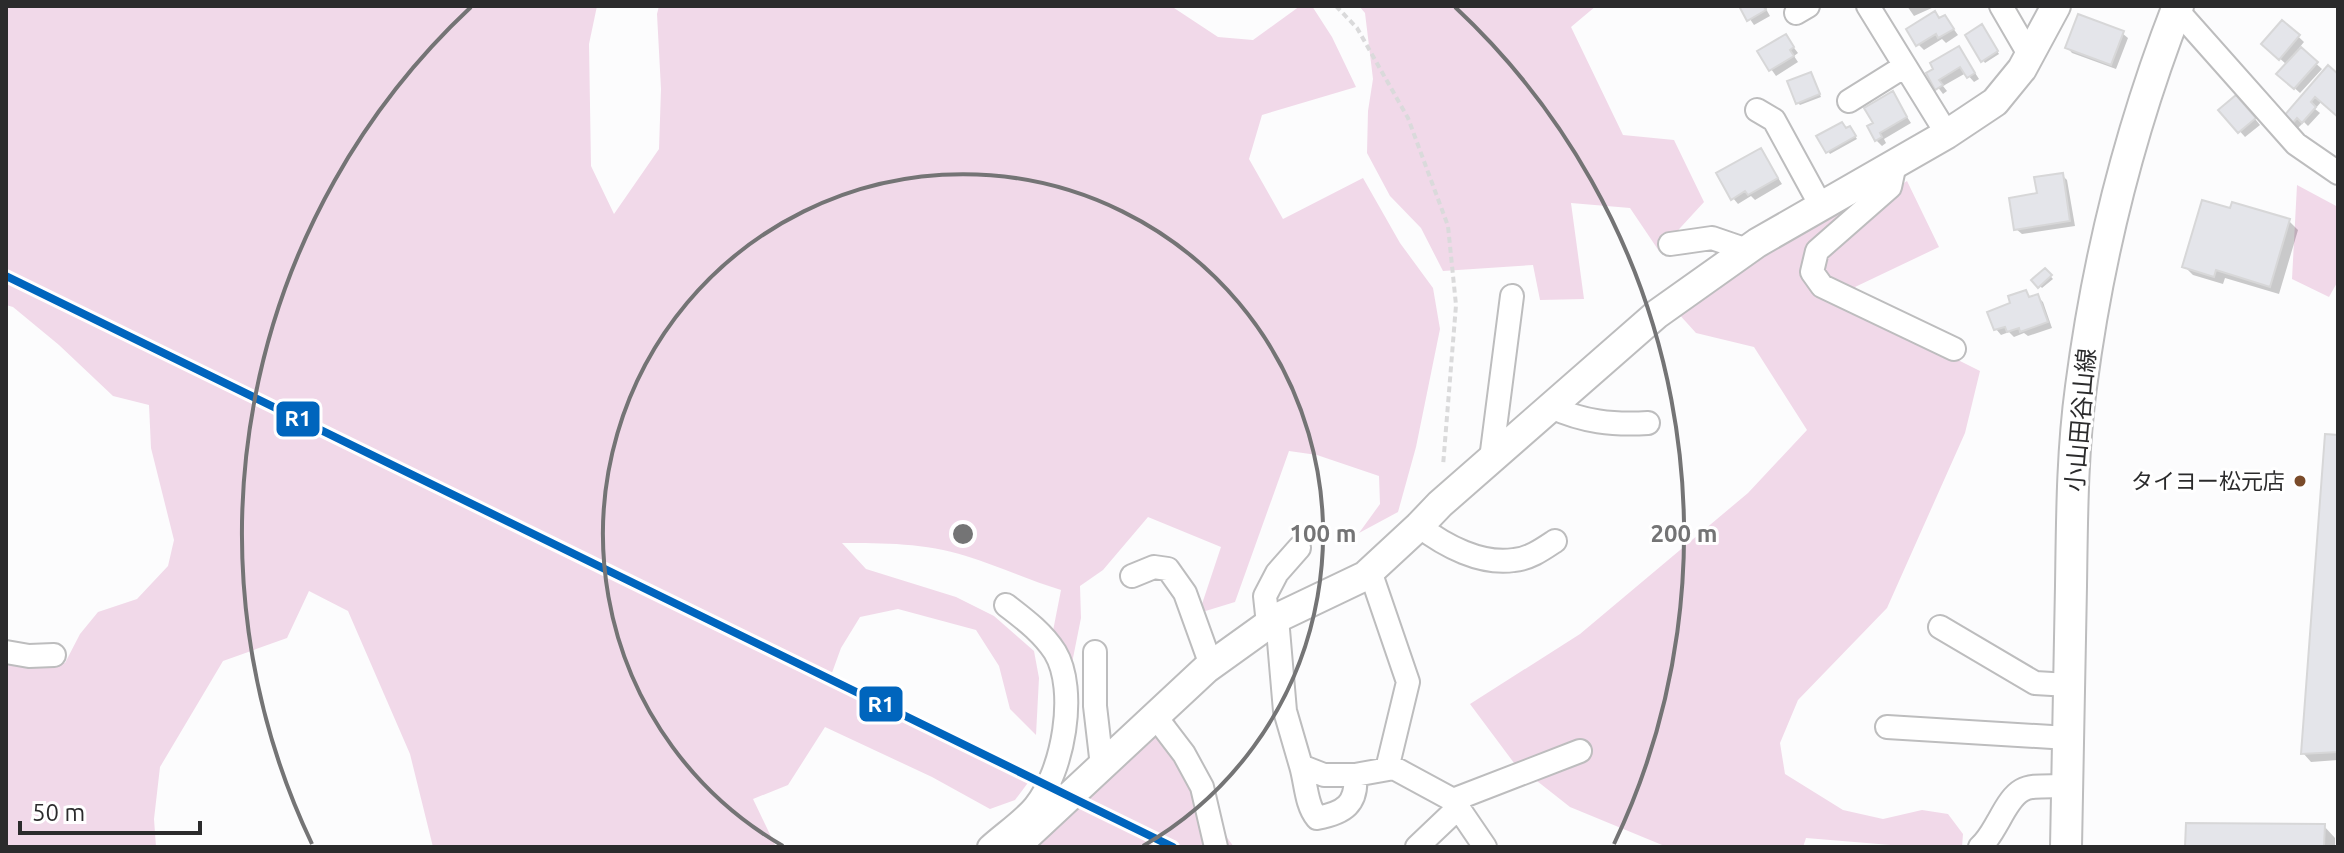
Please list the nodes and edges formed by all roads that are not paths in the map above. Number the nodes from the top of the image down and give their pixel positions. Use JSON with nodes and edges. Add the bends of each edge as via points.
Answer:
{"nodes":[{"id":1,"x":1868,"y":6,"type":"edge"},
{"id":2,"x":2001,"y":6,"type":"edge"},
{"id":3,"x":2056,"y":6,"type":"edge"},
{"id":4,"x":2177,"y":7,"type":"edge"},
{"id":5,"x":2030,"y":56,"type":"junction"},
{"id":6,"x":1905,"y":66,"type":"junction"},
{"id":7,"x":1849,"y":101,"type":"dead end"},
{"id":8,"x":1757,"y":110,"type":"dead end"},
{"id":9,"x":1947,"y":134,"type":"junction"},
{"id":10,"x":1895,"y":164,"type":"junction"},
{"id":11,"x":2338,"y":173,"type":"edge"},
{"id":12,"x":1821,"y":206,"type":"junction"},
{"id":13,"x":1670,"y":244,"type":"dead end"},
{"id":14,"x":1747,"y":250,"type":"junction"},
{"id":15,"x":1512,"y":296,"type":"dead end"},
{"id":16,"x":1954,"y":349,"type":"dead end"},
{"id":17,"x":1551,"y":407,"type":"junction"},
{"id":18,"x":1648,"y":423,"type":"dead end"},
{"id":19,"x":1491,"y":459,"type":"junction"},
{"id":20,"x":1419,"y":526,"type":"junction"},
{"id":21,"x":1555,"y":541,"type":"dead end"},
{"id":22,"x":1299,"y":548,"type":"dead end"},
{"id":23,"x":1370,"y":571,"type":"junction"},
{"id":24,"x":1132,"y":576,"type":"dead end"},
{"id":25,"x":1006,"y":605,"type":"dead end"},
{"id":26,"x":1272,"y":621,"type":"junction"},
{"id":27,"x":1940,"y":627,"type":"dead end"},
{"id":28,"x":6,"y":652,"type":"edge"},
{"id":29,"x":1095,"y":652,"type":"dead end"},
{"id":30,"x":54,"y":655,"type":"dead end"},
{"id":31,"x":1211,"y":665,"type":"junction"},
{"id":32,"x":2069,"y":685,"type":"junction"},
{"id":33,"x":1155,"y":716,"type":"junction"},
{"id":34,"x":1887,"y":727,"type":"dead end"},
{"id":35,"x":2068,"y":738,"type":"junction"},
{"id":36,"x":1580,"y":751,"type":"dead end"},
{"id":37,"x":1102,"y":766,"type":"junction"},
{"id":38,"x":1301,"y":766,"type":"junction"},
{"id":39,"x":1387,"y":769,"type":"junction"},
{"id":40,"x":1355,"y":775,"type":"junction"},
{"id":41,"x":2067,"y":786,"type":"junction"},
{"id":42,"x":1456,"y":804,"type":"junction"},
{"id":43,"x":989,"y":847,"type":"edge"},
{"id":44,"x":1015,"y":847,"type":"edge"},
{"id":45,"x":1216,"y":847,"type":"edge"},
{"id":46,"x":1417,"y":847,"type":"edge"},
{"id":47,"x":1485,"y":847,"type":"edge"},
{"id":48,"x":1980,"y":847,"type":"edge"},
{"id":49,"x":2066,"y":847,"type":"edge"}],
"edges":[{"from":1,"to":6,"type":"street"},
{"from":2,"to":5,"type":"street"},
{"from":3,"to":5,"type":"street"},
{"from":4,"to":11,"type":"street","via":[[2296,144]]},
{"from":4,"to":32,"type":"main road","name":"小山田谷山線","via":[[2125,157],[2091,324],[2073,477]]},
{"from":5,"to":9,"type":"street","via":[[1995,102]]},
{"from":6,"to":7,"type":"street"},
{"from":6,"to":9,"type":"street"},
{"from":8,"to":12,"type":"street","via":[[1774,120]]},
{"from":9,"to":10,"type":"street"},
{"from":10,"to":12,"type":"street"},
{"from":10,"to":16,"type":"street","via":[[1890,187],[1817,251],[1812,272],[1822,286]]},
{"from":12,"to":14,"type":"street"},
{"from":13,"to":14,"type":"street","via":[[1712,238]]},
{"from":14,"to":17,"type":"street","via":[[1657,314]]},
{"from":15,"to":19,"type":"street"},
{"from":17,"to":18,"type":"street","via":[[1577,419],[1612,425]]},
{"from":17,"to":19,"type":"street"},
{"from":19,"to":20,"type":"street"},
{"from":20,"to":21,"type":"street","via":[[1442,544],[1490,560],[1516,560]]},
{"from":20,"to":23,"type":"street"},
{"from":22,"to":26,"type":"street","via":[[1265,596]]},
{"from":23,"to":26,"type":"street"},
{"from":23,"to":39,"type":"street","via":[[1408,682]]},
{"from":24,"to":31,"type":"street","via":[[1154,567],[1168,569],[1185,593]]},
{"from":25,"to":43,"type":"street","via":[[1038,630],[1055,653],[1063,671],[1066,723],[1055,769],[1036,806]]},
{"from":26,"to":31,"type":"street"},
{"from":26,"to":38,"type":"street","via":[[1285,711]]},
{"from":27,"to":32,"type":"street","via":[[2035,683]]},
{"from":28,"to":30,"type":"street"},
{"from":29,"to":37,"type":"street"},
{"from":31,"to":33,"type":"street"},
{"from":32,"to":35,"type":"main road","name":"小山田谷山線"},
{"from":33,"to":37,"type":"street"},
{"from":33,"to":45,"type":"street","via":[[1202,787]]},
{"from":34,"to":35,"type":"street"},
{"from":35,"to":41,"type":"main road","name":"小山田谷山線"},
{"from":36,"to":42,"type":"street"},
{"from":37,"to":44,"type":"street"},
{"from":38,"to":40,"type":"street","via":[[1324,775]]},
{"from":38,"to":40,"type":"street","via":[[1309,808],[1317,818],[1335,815],[1352,801]]},
{"from":39,"to":40,"type":"street"},
{"from":39,"to":42,"type":"street","via":[[1394,768]]},
{"from":41,"to":48,"type":"street","via":[[2030,787],[2013,794]]},
{"from":41,"to":49,"type":"main road","name":"小山田谷山線"},
{"from":42,"to":46,"type":"street"},
{"from":42,"to":47,"type":"street"}]}
